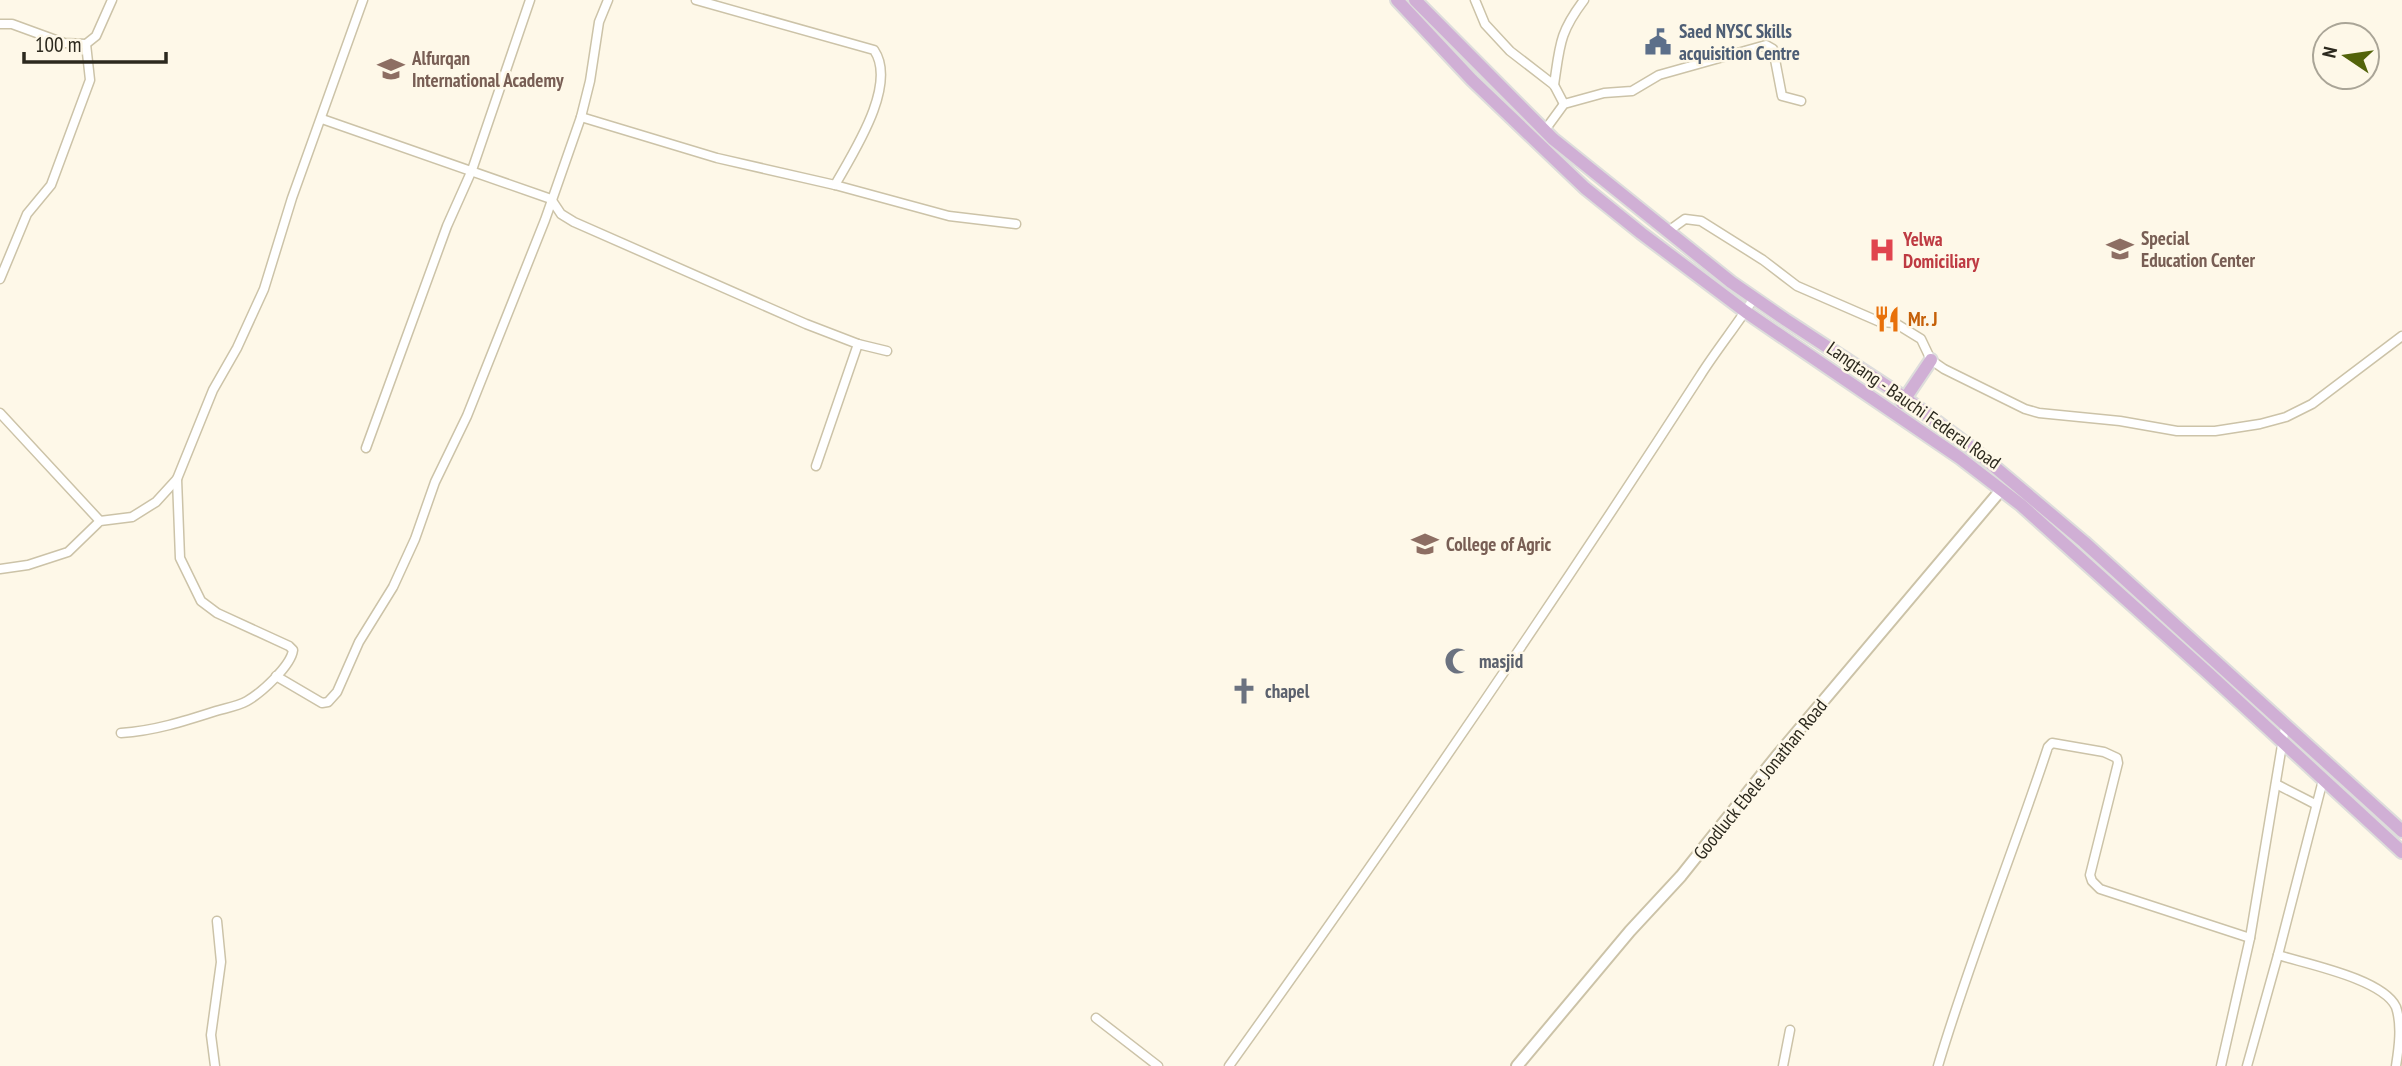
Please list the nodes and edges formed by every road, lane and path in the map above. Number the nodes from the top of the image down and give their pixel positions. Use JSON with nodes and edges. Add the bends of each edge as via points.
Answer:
{"nodes":[{"id":1,"x":112,"y":0,"type":"edge"},
{"id":2,"x":363,"y":0,"type":"edge"},
{"id":3,"x":530,"y":0,"type":"edge"},
{"id":4,"x":608,"y":0,"type":"edge"},
{"id":5,"x":696,"y":0,"type":"edge"},
{"id":6,"x":1397,"y":0,"type":"edge"},
{"id":7,"x":1415,"y":0,"type":"edge"},
{"id":8,"x":1475,"y":0,"type":"edge"},
{"id":9,"x":1584,"y":0,"type":"edge"},
{"id":10,"x":0,"y":24,"type":"edge"},
{"id":11,"x":86,"y":44,"type":"junction"},
{"id":12,"x":1554,"y":85,"type":"junction"},
{"id":13,"x":1801,"y":101,"type":"dead end"},
{"id":14,"x":1564,"y":103,"type":"junction"},
{"id":15,"x":581,"y":117,"type":"junction"},
{"id":16,"x":322,"y":119,"type":"junction"},
{"id":17,"x":1545,"y":130,"type":"junction"},
{"id":18,"x":472,"y":170,"type":"junction"},
{"id":19,"x":835,"y":185,"type":"junction"},
{"id":20,"x":551,"y":199,"type":"junction"},
{"id":21,"x":1016,"y":224,"type":"dead end"},
{"id":22,"x":1667,"y":232,"type":"junction"},
{"id":23,"x":0,"y":279,"type":"edge"},
{"id":24,"x":1754,"y":298,"type":"junction"},
{"id":25,"x":1746,"y":312,"type":"junction"},
{"id":26,"x":2402,"y":336,"type":"edge"},
{"id":27,"x":858,"y":344,"type":"junction"},
{"id":28,"x":887,"y":351,"type":"dead end"},
{"id":29,"x":1931,"y":360,"type":"junction"},
{"id":30,"x":1905,"y":398,"type":"junction"},
{"id":31,"x":0,"y":413,"type":"edge"},
{"id":32,"x":1896,"y":414,"type":"junction"},
{"id":33,"x":366,"y":448,"type":"dead end"},
{"id":34,"x":816,"y":466,"type":"dead end"},
{"id":35,"x":177,"y":479,"type":"junction"},
{"id":36,"x":2001,"y":490,"type":"junction"},
{"id":37,"x":100,"y":522,"type":"junction"},
{"id":38,"x":0,"y":569,"type":"edge"},
{"id":39,"x":276,"y":676,"type":"junction"},
{"id":40,"x":2285,"y":727,"type":"junction"},
{"id":41,"x":121,"y":733,"type":"dead end"},
{"id":42,"x":2283,"y":743,"type":"junction"},
{"id":43,"x":2323,"y":780,"type":"junction"},
{"id":44,"x":2276,"y":784,"type":"junction"},
{"id":45,"x":2315,"y":804,"type":"junction"},
{"id":46,"x":2402,"y":831,"type":"edge"},
{"id":47,"x":2402,"y":852,"type":"edge"},
{"id":48,"x":217,"y":920,"type":"dead end"},
{"id":49,"x":2250,"y":938,"type":"junction"},
{"id":50,"x":2278,"y":955,"type":"junction"},
{"id":51,"x":1096,"y":1018,"type":"dead end"},
{"id":52,"x":1790,"y":1030,"type":"dead end"},
{"id":53,"x":215,"y":1066,"type":"edge"},
{"id":54,"x":1158,"y":1066,"type":"edge"},
{"id":55,"x":1228,"y":1066,"type":"edge"},
{"id":56,"x":1517,"y":1066,"type":"edge"},
{"id":57,"x":1783,"y":1066,"type":"edge"},
{"id":58,"x":1938,"y":1066,"type":"edge"},
{"id":59,"x":2221,"y":1066,"type":"edge"},
{"id":60,"x":2247,"y":1066,"type":"edge"},
{"id":61,"x":2396,"y":1066,"type":"edge"}],
"edges":[{"from":1,"to":11,"type":"street","via":[[96,36]]},
{"from":2,"to":16,"type":"street"},
{"from":3,"to":18,"type":"street"},
{"from":4,"to":15,"type":"street","via":[[599,22]]},
{"from":5,"to":19,"type":"street","via":[[874,50],[881,60],[879,93]]},
{"from":6,"to":25,"type":"main road","name":"Langtang - Bauchi Federal Road","via":[[1472,80],[1585,188]]},
{"from":7,"to":17,"type":"main road"},
{"from":8,"to":12,"type":"street","via":[[1485,24],[1510,51]]},
{"from":9,"to":12,"type":"street","via":[[1561,36]]},
{"from":10,"to":11,"type":"street","via":[[64,43]]},
{"from":11,"to":23,"type":"street","via":[[90,80],[51,185],[27,214]]},
{"from":12,"to":14,"type":"street"},
{"from":13,"to":14,"type":"street","via":[[1782,96],[1773,49],[1766,45],[1659,75],[1632,91]]},
{"from":14,"to":17,"type":"street"},
{"from":15,"to":19,"type":"street","via":[[717,158]]},
{"from":15,"to":20,"type":"street"},
{"from":16,"to":18,"type":"street"},
{"from":16,"to":35,"type":"street","via":[[264,289],[213,390]]},
{"from":17,"to":22,"type":"main road"},
{"from":18,"to":20,"type":"street"},
{"from":18,"to":33,"type":"street"},
{"from":19,"to":21,"type":"street","via":[[949,216]]},
{"from":20,"to":27,"type":"street","via":[[561,214],[574,222]]},
{"from":20,"to":39,"type":"street","via":[[415,540],[337,692],[323,702]]},
{"from":22,"to":24,"type":"main road"},
{"from":22,"to":29,"type":"street","via":[[1685,219],[1701,221],[1797,286],[1880,322],[1895,323],[1921,339]]},
{"from":24,"to":25,"type":"street"},
{"from":24,"to":30,"type":"main road"},
{"from":25,"to":32,"type":"main road","name":"Langtang - Bauchi Federal Road"},
{"from":25,"to":55,"type":"street","via":[[1703,370],[1534,630]]},
{"from":26,"to":29,"type":"street","via":[[2312,404],[2286,417],[2215,431],[2177,431],[2039,413]]},
{"from":27,"to":28,"type":"street"},
{"from":27,"to":34,"type":"street"},
{"from":29,"to":30,"type":"main road"},
{"from":30,"to":32,"type":"main road"},
{"from":30,"to":40,"type":"main road","via":[[2084,542]]},
{"from":31,"to":37,"type":"street"},
{"from":32,"to":36,"type":"main road","name":"Langtang - Bauchi Federal Road"},
{"from":35,"to":37,"type":"street","via":[[156,502],[132,517]]},
{"from":35,"to":39,"type":"street","via":[[178,542],[184,568],[201,601],[293,650]]},
{"from":36,"to":42,"type":"main road","name":"Langtang - Bauchi Federal Road"},
{"from":36,"to":56,"type":"main road","name":"Goodluck Ebele Jonathan Road"},
{"from":37,"to":38,"type":"street","via":[[68,552]]},
{"from":39,"to":41,"type":"street","via":[[246,701],[174,724]]},
{"from":40,"to":42,"type":"street"},
{"from":40,"to":46,"type":"main road"},
{"from":42,"to":43,"type":"main road","name":"Langtang - Bauchi Federal Road"},
{"from":42,"to":44,"type":"street"},
{"from":43,"to":45,"type":"street"},
{"from":43,"to":47,"type":"main road","name":"Langtang - Bauchi Federal Road"},
{"from":44,"to":45,"type":"street"},
{"from":44,"to":49,"type":"street"},
{"from":45,"to":50,"type":"street"},
{"from":48,"to":53,"type":"street","via":[[221,962],[211,1035]]},
{"from":49,"to":58,"type":"street","via":[[2100,890],[2090,875],[2117,758],[2052,743]]},
{"from":49,"to":59,"type":"street"},
{"from":50,"to":60,"type":"street"},
{"from":50,"to":61,"type":"street","via":[[2372,984],[2389,996],[2397,1009],[2400,1035]]},
{"from":51,"to":54,"type":"street"},
{"from":52,"to":57,"type":"street"}]}
